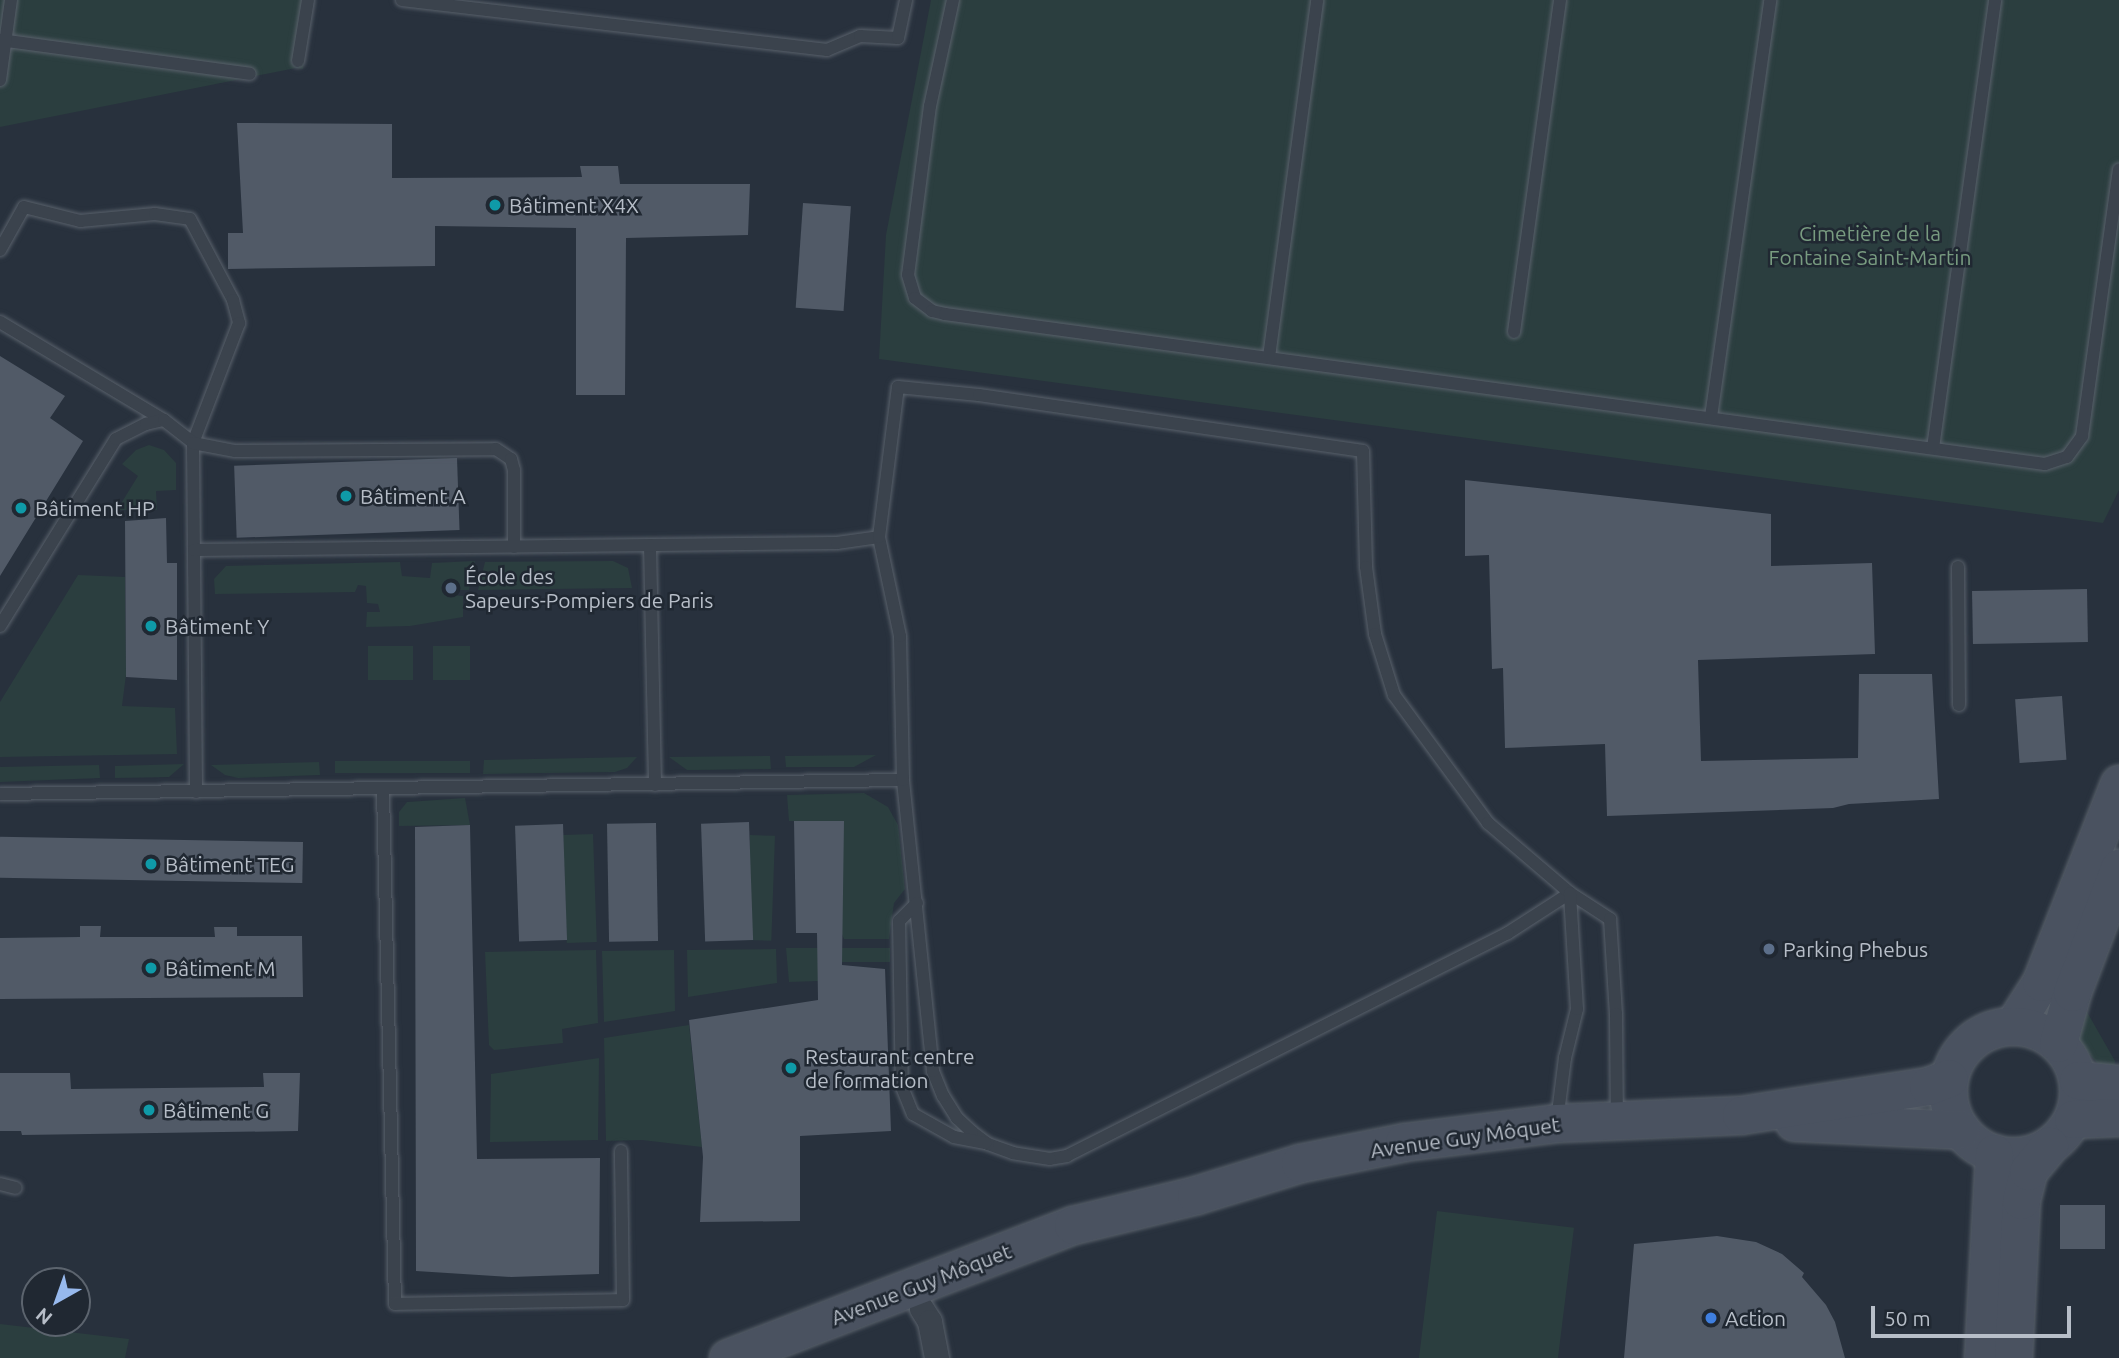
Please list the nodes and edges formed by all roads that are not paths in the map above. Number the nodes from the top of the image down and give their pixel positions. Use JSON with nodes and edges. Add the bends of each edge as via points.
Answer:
{"nodes":[{"id":1,"x":11,"y":0,"type":"edge"},
{"id":2,"x":308,"y":0,"type":"edge"},
{"id":3,"x":402,"y":0,"type":"edge"},
{"id":4,"x":906,"y":0,"type":"edge"},
{"id":5,"x":953,"y":0,"type":"edge"},
{"id":6,"x":1317,"y":0,"type":"edge"},
{"id":7,"x":1560,"y":0,"type":"edge"},
{"id":8,"x":1770,"y":0,"type":"edge"},
{"id":9,"x":1995,"y":0,"type":"edge"},
{"id":10,"x":3,"y":41,"type":"edge"},
{"id":11,"x":298,"y":61,"type":"dead end"},
{"id":12,"x":250,"y":74,"type":"dead end"},
{"id":13,"x":0,"y":79,"type":"edge"},
{"id":14,"x":2119,"y":170,"type":"edge"},
{"id":15,"x":0,"y":250,"type":"edge"},
{"id":16,"x":0,"y":322,"type":"edge"},
{"id":17,"x":1514,"y":332,"type":"dead end"},
{"id":18,"x":1269,"y":357,"type":"junction"},
{"id":19,"x":1711,"y":418,"type":"junction"},
{"id":20,"x":164,"y":420,"type":"junction"},
{"id":21,"x":193,"y":443,"type":"junction"},
{"id":22,"x":1933,"y":448,"type":"junction"},
{"id":23,"x":879,"y":537,"type":"junction"},
{"id":24,"x":650,"y":545,"type":"junction"},
{"id":25,"x":514,"y":547,"type":"junction"},
{"id":26,"x":194,"y":550,"type":"junction"},
{"id":27,"x":1958,"y":567,"type":"dead end"},
{"id":28,"x":0,"y":626,"type":"edge"},
{"id":29,"x":1959,"y":705,"type":"dead end"},
{"id":30,"x":903,"y":780,"type":"junction"},
{"id":31,"x":2119,"y":784,"type":"edge"},
{"id":32,"x":655,"y":785,"type":"junction"},
{"id":33,"x":383,"y":790,"type":"junction"},
{"id":34,"x":197,"y":792,"type":"junction"},
{"id":35,"x":0,"y":794,"type":"edge"},
{"id":36,"x":2119,"y":868,"type":"edge"},
{"id":37,"x":1570,"y":893,"type":"junction"},
{"id":38,"x":917,"y":903,"type":"junction"},
{"id":39,"x":2013,"y":1026,"type":"junction"},
{"id":40,"x":2058,"y":1044,"type":"junction"},
{"id":41,"x":1949,"y":1078,"type":"junction"},
{"id":42,"x":2078,"y":1080,"type":"junction"},
{"id":43,"x":2119,"y":1084,"type":"edge"},
{"id":44,"x":1741,"y":1115,"type":"junction"},
{"id":45,"x":2119,"y":1117,"type":"edge"},
{"id":46,"x":2073,"y":1119,"type":"junction"},
{"id":47,"x":1616,"y":1121,"type":"junction"},
{"id":48,"x":1556,"y":1123,"type":"junction"},
{"id":49,"x":1961,"y":1130,"type":"junction"},
{"id":50,"x":988,"y":1144,"type":"junction"},
{"id":51,"x":2049,"y":1146,"type":"junction"},
{"id":52,"x":621,"y":1151,"type":"dead end"},
{"id":53,"x":1994,"y":1153,"type":"junction"},
{"id":54,"x":0,"y":1184,"type":"edge"},
{"id":55,"x":16,"y":1188,"type":"dead end"},
{"id":56,"x":1196,"y":1195,"type":"junction"},
{"id":57,"x":922,"y":1309,"type":"junction"},
{"id":58,"x":728,"y":1358,"type":"edge"},
{"id":59,"x":789,"y":1358,"type":"edge"},
{"id":60,"x":937,"y":1358,"type":"edge"},
{"id":61,"x":1983,"y":1358,"type":"edge"},
{"id":62,"x":2012,"y":1358,"type":"edge"}],
"edges":[{"from":1,"to":10,"type":"lane"},
{"from":2,"to":11,"type":"lane"},
{"from":3,"to":4,"type":"lane","via":[[827,51],[860,36],[898,38]]},
{"from":5,"to":18,"type":"lane","via":[[930,106],[908,275],[915,298],[945,314]]},
{"from":6,"to":18,"type":"lane"},
{"from":7,"to":17,"type":"lane"},
{"from":8,"to":19,"type":"lane"},
{"from":9,"to":22,"type":"lane"},
{"from":10,"to":12,"type":"lane"},
{"from":10,"to":13,"type":"lane"},
{"from":14,"to":22,"type":"lane","via":[[2078,445],[2067,457],[2045,464]]},
{"from":15,"to":21,"type":"lane","via":[[24,207],[80,221],[155,215],[190,219],[233,300],[239,323]]},
{"from":16,"to":20,"type":"lane"},
{"from":18,"to":19,"type":"lane"},
{"from":19,"to":22,"type":"lane"},
{"from":20,"to":21,"type":"lane"},
{"from":20,"to":28,"type":"lane","via":[[116,439]]},
{"from":21,"to":25,"type":"lane","via":[[235,451],[496,449],[510,459],[513,470]]},
{"from":21,"to":26,"type":"lane"},
{"from":23,"to":24,"type":"lane","via":[[837,543]]},
{"from":23,"to":30,"type":"lane","via":[[900,636]]},
{"from":23,"to":37,"type":"lane","via":[[898,387],[1363,451],[1366,567],[1374,634],[1394,695],[1488,823]]},
{"from":24,"to":25,"type":"lane"},
{"from":24,"to":32,"type":"lane"},
{"from":25,"to":26,"type":"lane"},
{"from":26,"to":34,"type":"lane"},
{"from":27,"to":29,"type":"lane"},
{"from":30,"to":32,"type":"lane"},
{"from":30,"to":38,"type":"lane"},
{"from":31,"to":39,"type":"main road","via":[[2040,982]]},
{"from":32,"to":33,"type":"lane"},
{"from":33,"to":34,"type":"lane"},
{"from":33,"to":52,"type":"lane","via":[[395,1304],[623,1300]]},
{"from":34,"to":35,"type":"lane"},
{"from":36,"to":40,"type":"main road","via":[[2072,992]]},
{"from":37,"to":47,"type":"lane","via":[[1610,919]]},
{"from":37,"to":48,"type":"lane","via":[[1577,1009]]},
{"from":37,"to":50,"type":"lane","via":[[1508,933],[1068,1156],[1033,1158]]},
{"from":38,"to":50,"type":"lane","via":[[933,1071],[957,1118]]},
{"from":38,"to":50,"type":"lane","via":[[899,922],[902,1087],[913,1114],[954,1137]]},
{"from":39,"to":40,"type":"main road","via":[[2045,1034]]},
{"from":39,"to":41,"type":"main road","via":[[1995,1028],[1965,1046]]},
{"from":40,"to":42,"type":"main road","via":[[2071,1060]]},
{"from":41,"to":44,"type":"main road","name":"Avenue Guy Môquet","via":[[1928,1086]]},
{"from":41,"to":49,"type":"main road","via":[[1952,1114]]},
{"from":42,"to":43,"type":"main road"},
{"from":42,"to":46,"type":"main road"},
{"from":44,"to":47,"type":"main road","name":"Avenue Guy Môquet"},
{"from":44,"to":49,"type":"main road","name":"Avenue Guy Môquet","via":[[1826,1126]]},
{"from":45,"to":46,"type":"main road"},
{"from":46,"to":51,"type":"main road"},
{"from":47,"to":48,"type":"main road","name":"Avenue Guy Môquet"},
{"from":48,"to":56,"type":"main road","name":"Avenue Guy Môquet","via":[[1404,1142],[1300,1163]]},
{"from":49,"to":53,"type":"main road"},
{"from":51,"to":53,"type":"main road","via":[[2032,1154]]},
{"from":51,"to":62,"type":"main road","via":[[2028,1171],[2021,1200]]},
{"from":53,"to":61,"type":"main road"},
{"from":54,"to":55,"type":"lane"},
{"from":56,"to":57,"type":"main road","name":"Avenue Guy Môquet","via":[[1088,1246]]},
{"from":56,"to":58,"type":"main road","name":"Avenue Guy Môquet","via":[[1073,1225]]},
{"from":57,"to":59,"type":"main road","name":"Avenue Guy Môquet"},
{"from":57,"to":60,"type":"street","via":[[930,1322]]}]}
